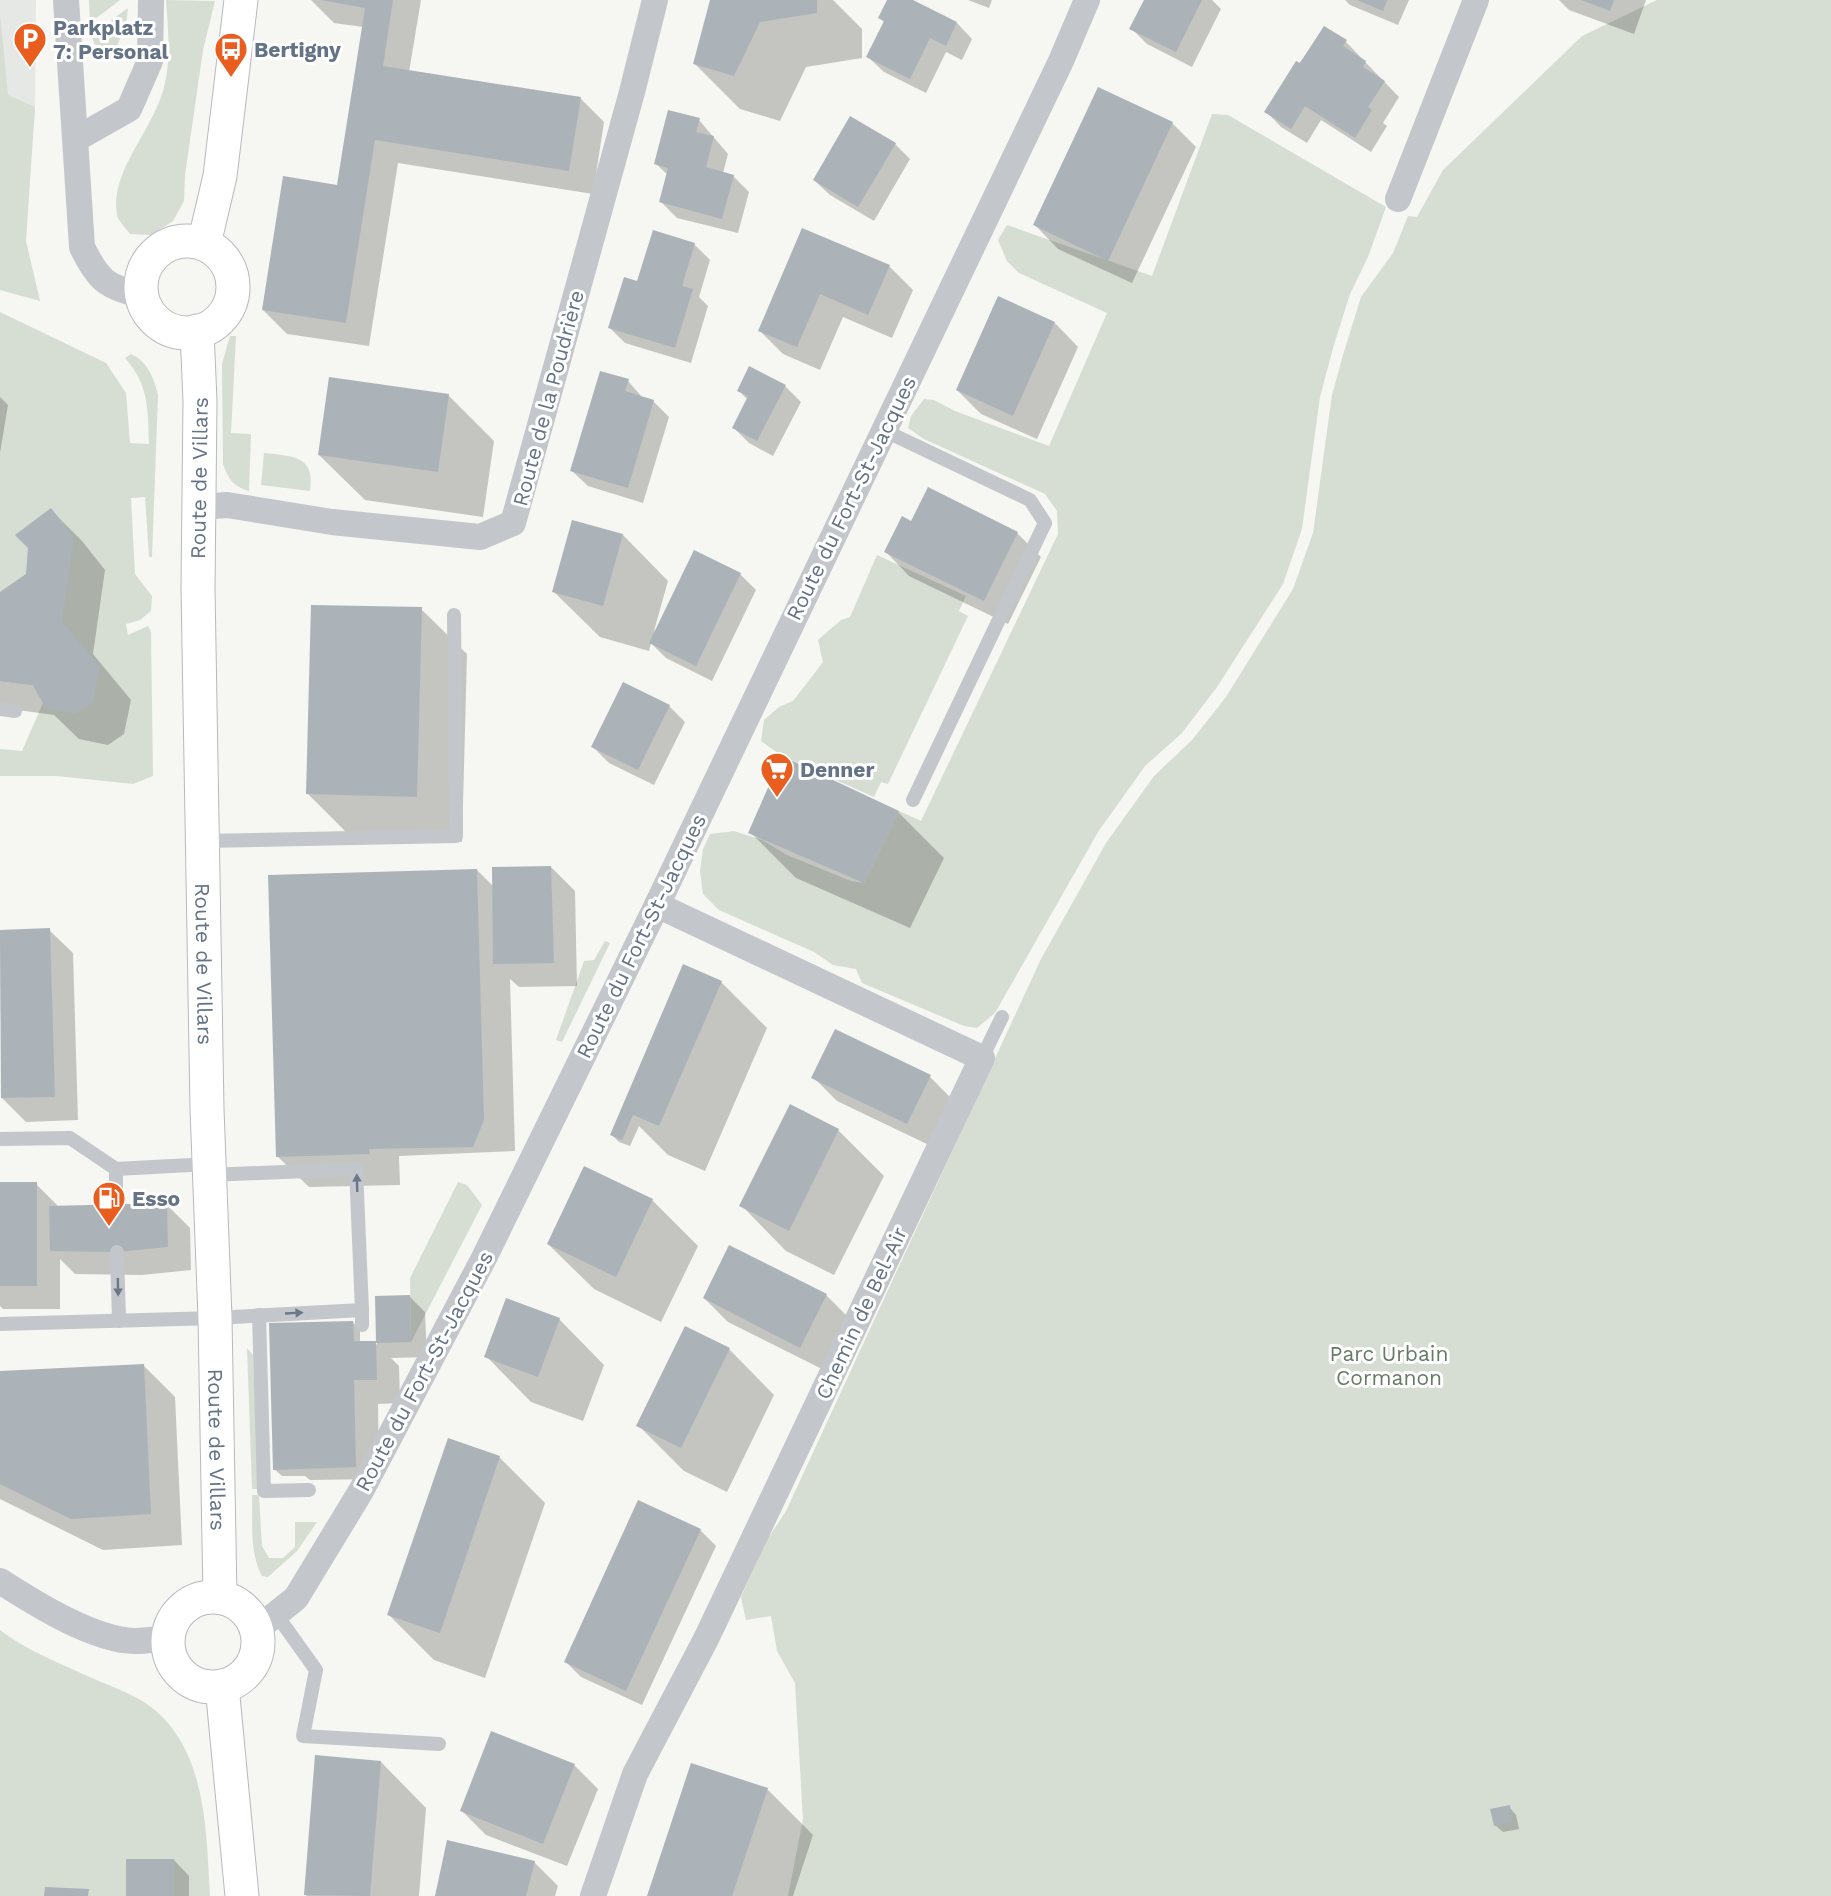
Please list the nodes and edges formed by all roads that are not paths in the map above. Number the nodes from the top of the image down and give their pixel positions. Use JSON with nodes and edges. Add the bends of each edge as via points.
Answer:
{"nodes":[{"id":1,"x":66,"y":0,"type":"edge"},
{"id":2,"x":151,"y":0,"type":"edge"},
{"id":3,"x":241,"y":0,"type":"edge"},
{"id":4,"x":655,"y":0,"type":"edge"},
{"id":5,"x":1087,"y":0,"type":"edge"},
{"id":6,"x":1476,"y":0,"type":"edge"},
{"id":7,"x":76,"y":139,"type":"junction"},
{"id":8,"x":1398,"y":199,"type":"dead end"},
{"id":9,"x":204,"y":244,"type":"junction"},
{"id":10,"x":142,"y":295,"type":"junction"},
{"id":11,"x":197,"y":331,"type":"junction"},
{"id":12,"x":883,"y":430,"type":"junction"},
{"id":13,"x":200,"y":507,"type":"junction"},
{"id":14,"x":454,"y":615,"type":"dead end"},
{"id":15,"x":0,"y":709,"type":"edge"},
{"id":16,"x":15,"y":711,"type":"dead end"},
{"id":17,"x":913,"y":800,"type":"dead end"},
{"id":18,"x":203,"y":842,"type":"junction"},
{"id":19,"x":657,"y":904,"type":"junction"},
{"id":20,"x":1002,"y":1017,"type":"dead end"},
{"id":21,"x":982,"y":1058,"type":"junction"},
{"id":22,"x":0,"y":1139,"type":"edge"},
{"id":23,"x":116,"y":1169,"type":"junction"},
{"id":24,"x":209,"y":1169,"type":"junction"},
{"id":25,"x":116,"y":1206,"type":"dead end"},
{"id":26,"x":117,"y":1252,"type":"dead end"},
{"id":27,"x":362,"y":1310,"type":"junction"},
{"id":28,"x":259,"y":1316,"type":"junction"},
{"id":29,"x":215,"y":1318,"type":"junction"},
{"id":30,"x":119,"y":1322,"type":"junction"},
{"id":31,"x":0,"y":1324,"type":"edge"},
{"id":32,"x":362,"y":1325,"type":"dead end"},
{"id":33,"x":309,"y":1490,"type":"dead end"},
{"id":34,"x":0,"y":1581,"type":"edge"},
{"id":35,"x":219,"y":1597,"type":"junction"},
{"id":36,"x":266,"y":1622,"type":"junction"},
{"id":37,"x":168,"y":1638,"type":"junction"},
{"id":38,"x":222,"y":1686,"type":"junction"},
{"id":39,"x":439,"y":1744,"type":"dead end"},
{"id":40,"x":242,"y":1896,"type":"edge"},
{"id":41,"x":593,"y":1896,"type":"edge"}],
"edges":[{"from":1,"to":7,"type":"street"},
{"from":2,"to":7,"type":"street","via":[[150,61],[129,109]]},
{"from":3,"to":9,"type":"main road","via":[[220,176]]},
{"from":4,"to":13,"type":"street","name":"Route de la Poudrière","via":[[633,93],[513,524],[480,537],[332,522],[227,505]]},
{"from":5,"to":12,"type":"street","name":"Route du Fort-St-Jacques"},
{"from":6,"to":8,"type":"street"},
{"from":7,"to":10,"type":"street","via":[[82,247],[92,269],[115,289]]},
{"from":9,"to":10,"type":"main road","via":[[177,242],[156,253],[145,268]]},
{"from":9,"to":11,"type":"main road","via":[[215,250],[228,267],[232,295],[218,321]]},
{"from":10,"to":11,"type":"main road","via":[[147,310],[159,324],[179,332]]},
{"from":11,"to":13,"type":"main road","name":"Route de Villars"},
{"from":12,"to":17,"type":"lane","via":[[1030,500],[1045,523]]},
{"from":12,"to":19,"type":"street","name":"Route du Fort-St-Jacques"},
{"from":13,"to":18,"type":"main road","name":"Route de Villars"},
{"from":14,"to":18,"type":"lane","via":[[456,836]]},
{"from":15,"to":16,"type":"lane"},
{"from":18,"to":24,"type":"main road","name":"Route de Villars"},
{"from":19,"to":21,"type":"street"},
{"from":19,"to":36,"type":"street","name":"Route du Fort-St-Jacques","via":[[484,1258],[361,1491],[296,1598]]},
{"from":20,"to":21,"type":"lane"},
{"from":21,"to":41,"type":"street","name":"Chemin de Bel-Air","via":[[706,1639],[635,1774]]},
{"from":22,"to":23,"type":"lane","via":[[70,1138]]},
{"from":23,"to":24,"type":"lane"},
{"from":23,"to":25,"type":"lane"},
{"from":27,"to":24,"type":"lane","one_way":true,"via":[[356,1169]]},
{"from":24,"to":29,"type":"main road","name":"Route de Villars"},
{"from":26,"to":30,"type":"lane","one_way":true},
{"from":28,"to":27,"type":"lane","one_way":true},
{"from":27,"to":32,"type":"lane"},
{"from":28,"to":29,"type":"lane"},
{"from":28,"to":33,"type":"lane","via":[[264,1491]]},
{"from":29,"to":30,"type":"lane"},
{"from":29,"to":35,"type":"main road","name":"Route de Villars"},
{"from":30,"to":31,"type":"lane"},
{"from":34,"to":37,"type":"street","via":[[101,1635],[134,1641]]},
{"from":35,"to":36,"type":"main road"},
{"from":35,"to":37,"type":"main road","via":[[205,1597],[179,1611]]},
{"from":36,"to":38,"type":"main road","via":[[252,1665],[239,1678]]},
{"from":36,"to":39,"type":"lane","via":[[316,1670],[303,1736]]},
{"from":37,"to":38,"type":"main road","via":[[171,1659],[183,1676],[202,1686]]},
{"from":38,"to":40,"type":"main road"}]}
